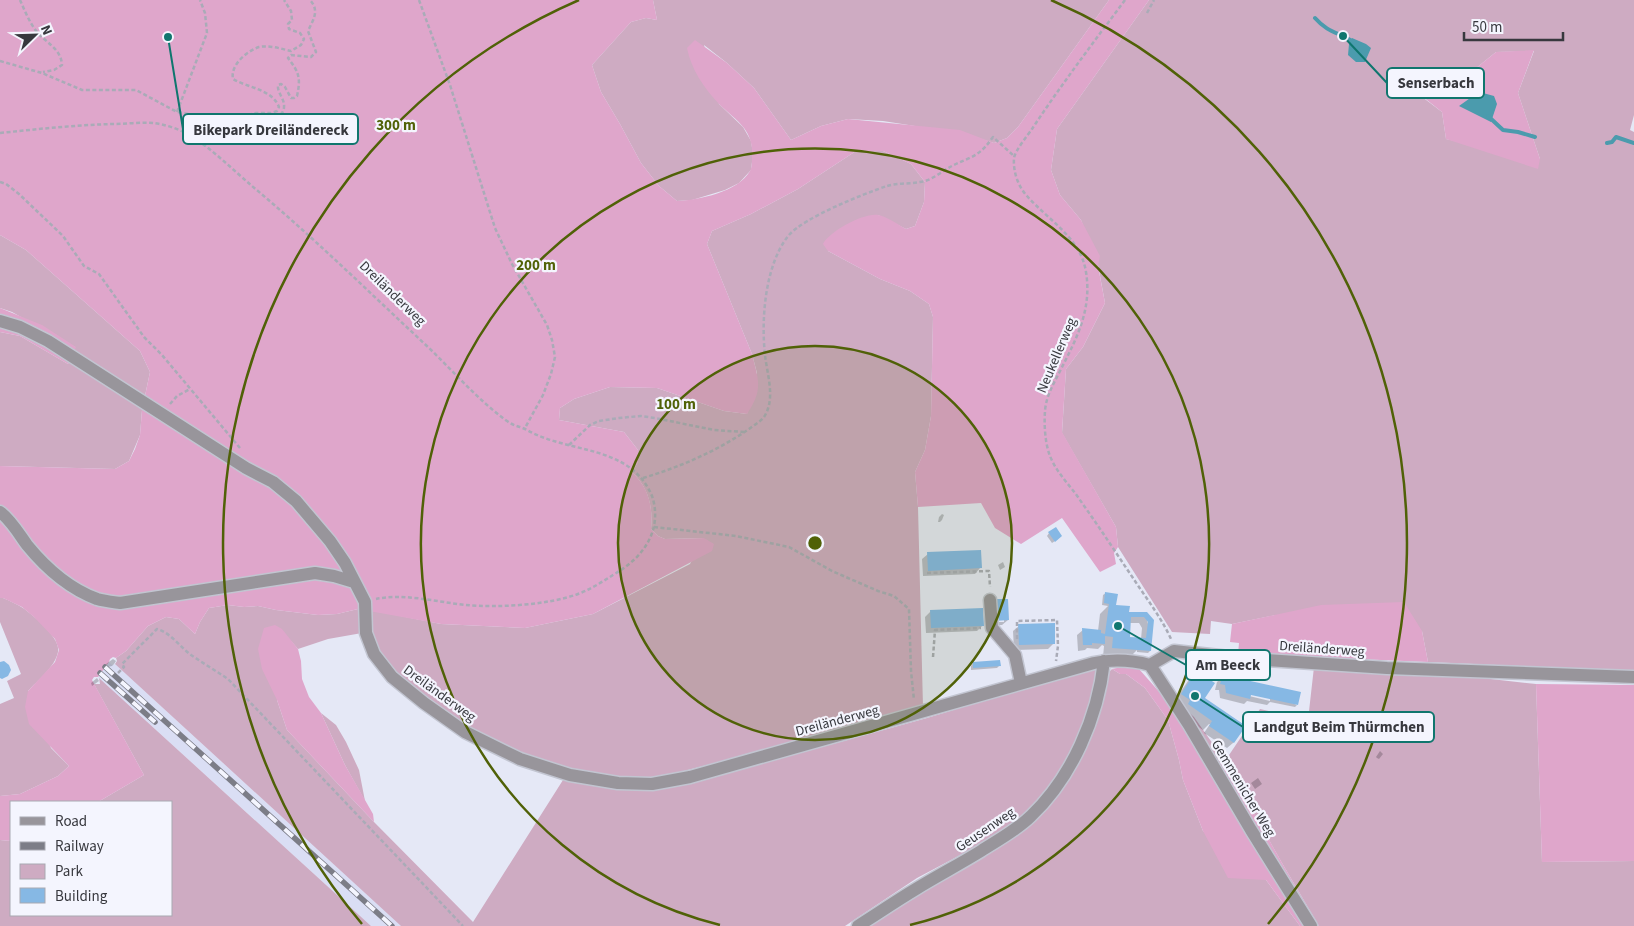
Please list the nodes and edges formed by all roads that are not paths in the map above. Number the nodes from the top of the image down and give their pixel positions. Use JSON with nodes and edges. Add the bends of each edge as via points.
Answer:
{"nodes":[{"id":1,"x":0,"y":321,"type":"edge"},
{"id":2,"x":0,"y":512,"type":"edge"},
{"id":3,"x":354,"y":582,"type":"junction"},
{"id":4,"x":990,"y":600,"type":"road end"},
{"id":5,"x":1104,"y":661,"type":"junction"},
{"id":6,"x":1150,"y":666,"type":"junction"},
{"id":7,"x":1634,"y":677,"type":"edge"},
{"id":8,"x":1021,"y":683,"type":"junction"},
{"id":9,"x":858,"y":926,"type":"edge"},
{"id":10,"x":1311,"y":926,"type":"edge"}],
"edges":[{"from":1,"to":3,"type":"street","via":[[48,341],[273,482],[296,501],[330,541]]},
{"from":2,"to":3,"type":"street","via":[[51,570],[97,599],[120,603],[315,574]]},
{"from":3,"to":8,"type":"street","name":"Dreiländerweg","via":[[364,602],[366,633],[374,654],[392,677],[424,703],[465,732],[520,759],[570,775],[618,784],[652,784],[699,775]]},
{"from":4,"to":8,"type":"street","via":[[992,628],[1015,655]]},
{"from":5,"to":6,"type":"street","name":"Dreiländerweg","via":[[1124,660]]},
{"from":5,"to":8,"type":"street","name":"Dreiländerweg"},
{"from":5,"to":9,"type":"street","name":"Geusenweg","via":[[1092,715],[1076,754],[1048,797],[1031,816],[1016,829]]},
{"from":6,"to":7,"type":"street","name":"Dreiländerweg","via":[[1174,651],[1378,667]]},
{"from":6,"to":10,"type":"street","name":"Gemmenicher Weg"}]}
